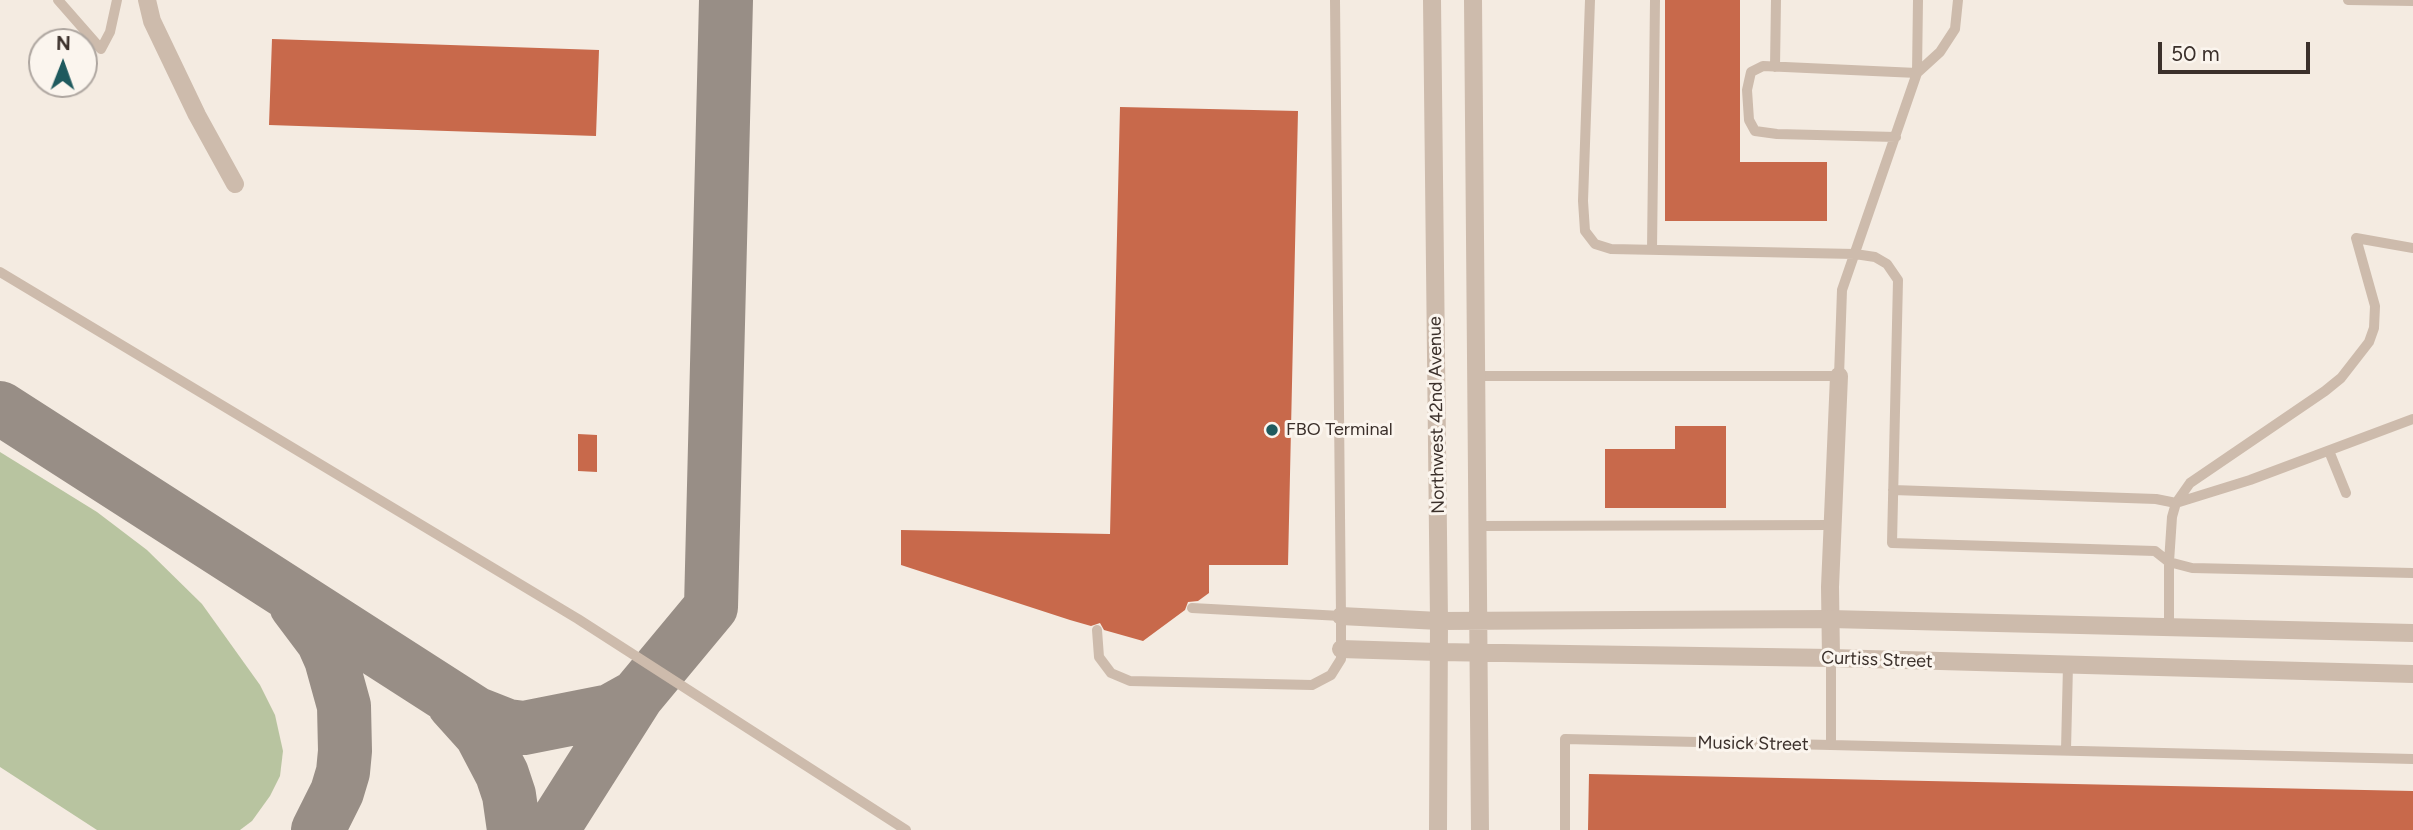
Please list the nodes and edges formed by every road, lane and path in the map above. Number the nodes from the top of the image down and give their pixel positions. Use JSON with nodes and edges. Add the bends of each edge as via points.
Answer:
{"nodes":[{"id":1,"x":58,"y":0,"type":"edge"},
{"id":2,"x":117,"y":0,"type":"edge"},
{"id":3,"x":147,"y":0,"type":"edge"},
{"id":4,"x":1335,"y":0,"type":"edge"},
{"id":5,"x":1432,"y":0,"type":"edge"},
{"id":6,"x":1473,"y":0,"type":"edge"},
{"id":7,"x":1590,"y":0,"type":"edge"},
{"id":8,"x":1655,"y":0,"type":"edge"},
{"id":9,"x":1776,"y":0,"type":"edge"},
{"id":10,"x":1918,"y":0,"type":"edge"},
{"id":11,"x":1958,"y":0,"type":"edge"},
{"id":12,"x":2348,"y":0,"type":"edge"},
{"id":13,"x":2413,"y":1,"type":"edge"},
{"id":14,"x":1775,"y":67,"type":"junction"},
{"id":15,"x":1917,"y":73,"type":"junction"},
{"id":16,"x":1896,"y":137,"type":"junction"},
{"id":17,"x":235,"y":184,"type":"dead end"},
{"id":18,"x":2413,"y":248,"type":"edge"},
{"id":19,"x":1652,"y":250,"type":"junction"},
{"id":20,"x":1855,"y":254,"type":"junction"},
{"id":21,"x":0,"y":272,"type":"edge"},
{"id":22,"x":1475,"y":376,"type":"junction"},
{"id":23,"x":1839,"y":376,"type":"junction"},
{"id":24,"x":2413,"y":419,"type":"edge"},
{"id":25,"x":2329,"y":451,"type":"junction"},
{"id":26,"x":1893,"y":490,"type":"junction"},
{"id":27,"x":2346,"y":493,"type":"dead end"},
{"id":28,"x":2176,"y":503,"type":"junction"},
{"id":29,"x":1832,"y":525,"type":"junction"},
{"id":30,"x":1478,"y":526,"type":"junction"},
{"id":31,"x":2169,"y":562,"type":"junction"},
{"id":32,"x":2413,"y":573,"type":"edge"},
{"id":33,"x":1192,"y":608,"type":"dead end"},
{"id":34,"x":1341,"y":616,"type":"junction"},
{"id":35,"x":1830,"y":620,"type":"junction"},
{"id":36,"x":1439,"y":621,"type":"junction"},
{"id":37,"x":1479,"y":621,"type":"junction"},
{"id":38,"x":2169,"y":627,"type":"junction"},
{"id":39,"x":1097,"y":630,"type":"dead end"},
{"id":40,"x":2413,"y":633,"type":"edge"},
{"id":41,"x":1341,"y":649,"type":"junction"},
{"id":42,"x":1438,"y":652,"type":"junction"},
{"id":43,"x":1479,"y":653,"type":"junction"},
{"id":44,"x":1831,"y":658,"type":"junction"},
{"id":45,"x":2068,"y":665,"type":"junction"},
{"id":46,"x":2413,"y":674,"type":"edge"},
{"id":47,"x":1831,"y":745,"type":"junction"},
{"id":48,"x":2066,"y":750,"type":"junction"},
{"id":49,"x":2413,"y":759,"type":"edge"},
{"id":50,"x":906,"y":830,"type":"edge"},
{"id":51,"x":1438,"y":830,"type":"edge"},
{"id":52,"x":1480,"y":830,"type":"edge"},
{"id":53,"x":1565,"y":830,"type":"edge"}],
"edges":[{"from":1,"to":2,"type":"lane","via":[[101,49]]},
{"from":3,"to":17,"type":"street","via":[[152,21]]},
{"from":4,"to":34,"type":"lane"},
{"from":5,"to":36,"type":"street","name":"Northwest 42nd Avenue"},
{"from":6,"to":22,"type":"street"},
{"from":7,"to":19,"type":"lane","via":[[1585,231],[1595,244],[1611,249]]},
{"from":8,"to":19,"type":"lane"},
{"from":9,"to":14,"type":"lane"},
{"from":10,"to":15,"type":"lane"},
{"from":11,"to":15,"type":"lane","via":[[1955,29],[1940,52]]},
{"from":12,"to":13,"type":"lane"},
{"from":14,"to":15,"type":"lane"},
{"from":14,"to":16,"type":"lane","via":[[1751,72],[1749,120],[1755,131]]},
{"from":15,"to":16,"type":"lane"},
{"from":16,"to":20,"type":"lane"},
{"from":18,"to":28,"type":"lane","via":[[2356,238],[2375,306],[2369,342],[2341,378],[2196,478]]},
{"from":19,"to":20,"type":"lane"},
{"from":20,"to":23,"type":"lane","via":[[1842,290]]},
{"from":20,"to":26,"type":"lane","via":[[1887,264],[1898,280]]},
{"from":21,"to":50,"type":"lane","via":[[578,618]]},
{"from":22,"to":23,"type":"lane"},
{"from":22,"to":30,"type":"street"},
{"from":23,"to":29,"type":"street","name":"Musick Street"},
{"from":24,"to":25,"type":"lane"},
{"from":25,"to":27,"type":"lane"},
{"from":25,"to":28,"type":"lane"},
{"from":26,"to":28,"type":"lane"},
{"from":26,"to":31,"type":"lane","via":[[1892,543],[2155,551]]},
{"from":28,"to":31,"type":"lane"},
{"from":29,"to":30,"type":"lane"},
{"from":29,"to":35,"type":"street","name":"Musick Street"},
{"from":30,"to":37,"type":"street"},
{"from":31,"to":32,"type":"lane","via":[[2192,568]]},
{"from":31,"to":38,"type":"lane"},
{"from":33,"to":34,"type":"lane"},
{"from":34,"to":36,"type":"street"},
{"from":34,"to":41,"type":"lane"},
{"from":35,"to":37,"type":"street"},
{"from":35,"to":38,"type":"street"},
{"from":35,"to":44,"type":"street","name":"Musick Street"},
{"from":36,"to":37,"type":"street"},
{"from":36,"to":42,"type":"street","name":"Northwest 42nd Avenue"},
{"from":37,"to":43,"type":"street"},
{"from":38,"to":40,"type":"street"},
{"from":39,"to":41,"type":"lane","via":[[1099,657],[1111,673],[1130,681],[1312,685],[1331,675],[1341,659]]},
{"from":41,"to":42,"type":"street","name":"Curtiss Street"},
{"from":42,"to":43,"type":"street","name":"Curtiss Street"},
{"from":42,"to":51,"type":"street","name":"Northwest 42nd Avenue"},
{"from":43,"to":44,"type":"street","name":"Curtiss Street"},
{"from":43,"to":52,"type":"street"},
{"from":44,"to":45,"type":"street","name":"Curtiss Street"},
{"from":44,"to":47,"type":"lane","name":"Musick Street"},
{"from":45,"to":46,"type":"street","name":"Curtiss Street"},
{"from":45,"to":48,"type":"lane"},
{"from":47,"to":48,"type":"lane"},
{"from":47,"to":53,"type":"lane","name":"Musick Street","via":[[1565,739]]},
{"from":48,"to":49,"type":"lane"}]}
